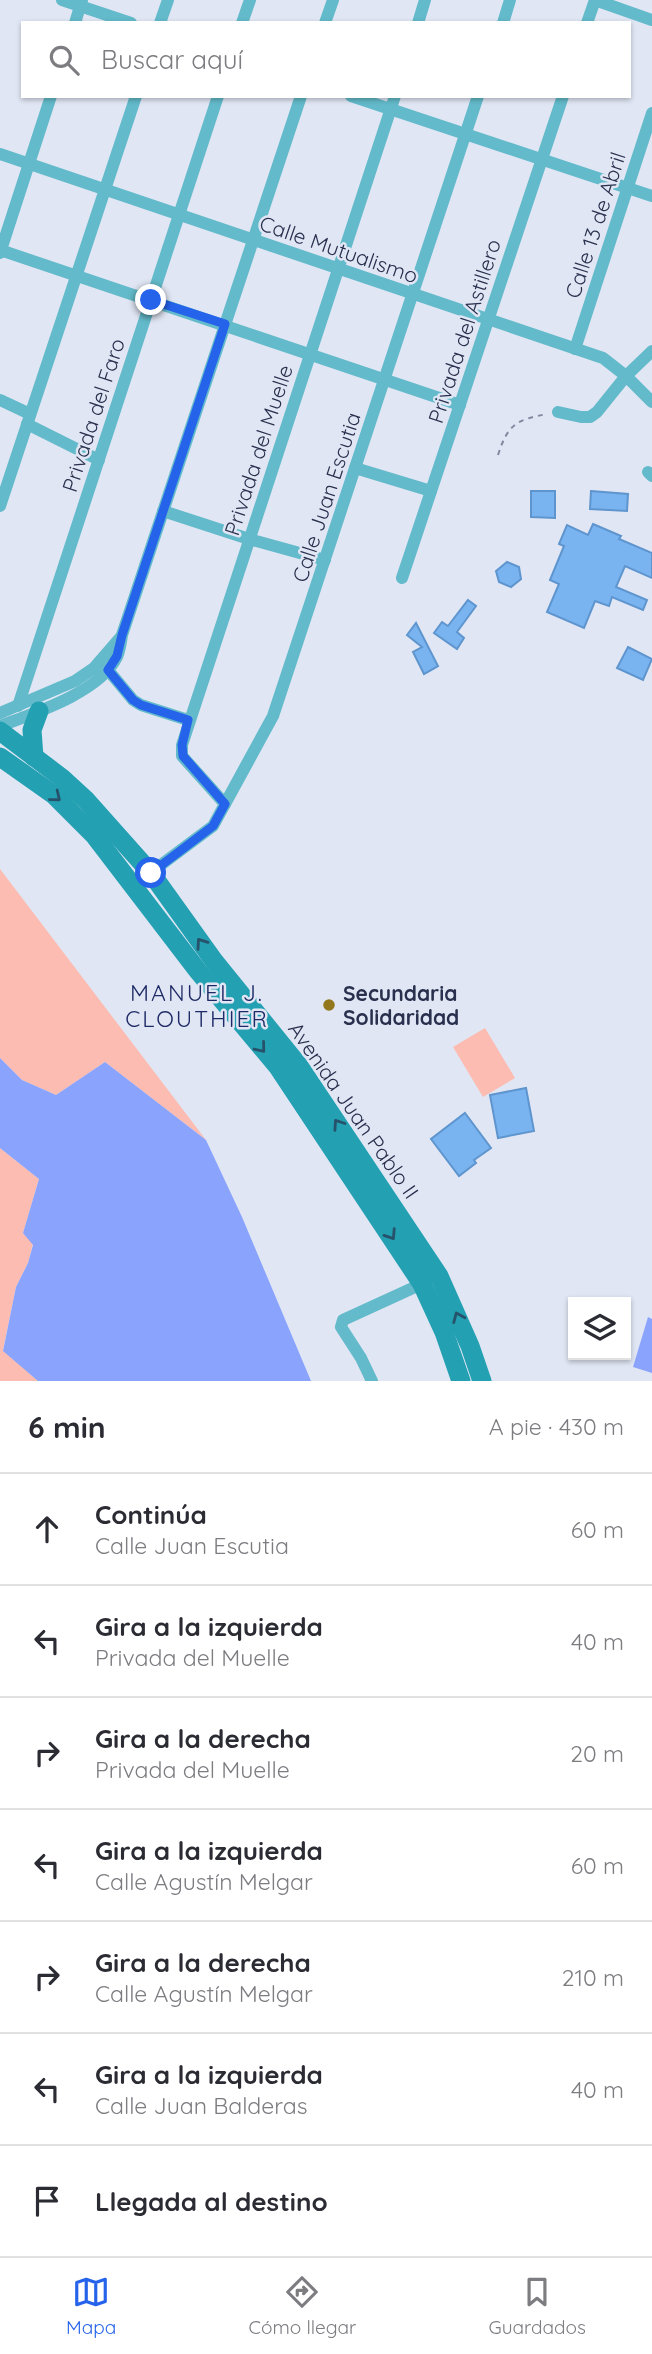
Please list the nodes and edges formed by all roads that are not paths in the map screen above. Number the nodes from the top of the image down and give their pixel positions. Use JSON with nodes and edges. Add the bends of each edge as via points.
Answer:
{"nodes":[{"id":1,"x":62,"y":0,"type":"edge"},
{"id":2,"x":168,"y":0,"type":"edge"},
{"id":3,"x":250,"y":0,"type":"edge"},
{"id":4,"x":333,"y":0,"type":"edge"},
{"id":5,"x":425,"y":0,"type":"edge"},
{"id":6,"x":510,"y":0,"type":"edge"},
{"id":7,"x":595,"y":0,"type":"edge"},
{"id":8,"x":81,"y":3,"type":"edge"},
{"id":9,"x":652,"y":20,"type":"edge"},
{"id":10,"x":76,"y":21,"type":"edge"},
{"id":11,"x":126,"y":21,"type":"edge"},
{"id":12,"x":161,"y":21,"type":"edge"},
{"id":13,"x":243,"y":21,"type":"edge"},
{"id":14,"x":326,"y":21,"type":"edge"},
{"id":15,"x":419,"y":21,"type":"edge"},
{"id":16,"x":504,"y":21,"type":"edge"},
{"id":17,"x":588,"y":21,"type":"edge"},
{"id":18,"x":50,"y":98,"type":"edge"},
{"id":19,"x":135,"y":98,"type":"edge"},
{"id":20,"x":217,"y":98,"type":"edge"},
{"id":21,"x":300,"y":98,"type":"edge"},
{"id":22,"x":357,"y":98,"type":"edge"},
{"id":23,"x":394,"y":98,"type":"edge"},
{"id":24,"x":477,"y":98,"type":"edge"},
{"id":25,"x":562,"y":98,"type":"edge"},
{"id":26,"x":391,"y":110,"type":"junction"},
{"id":27,"x":652,"y":113,"type":"edge"},
{"id":28,"x":466,"y":134,"type":"junction"},
{"id":29,"x":0,"y":154,"type":"edge"},
{"id":30,"x":541,"y":160,"type":"junction"},
{"id":31,"x":29,"y":164,"type":"junction"},
{"id":32,"x":627,"y":188,"type":"junction"},
{"id":33,"x":105,"y":190,"type":"junction"},
{"id":34,"x":652,"y":196,"type":"edge"},
{"id":35,"x":179,"y":215,"type":"junction"},
{"id":36,"x":253,"y":240,"type":"junction"},
{"id":37,"x":0,"y":251,"type":"edge"},
{"id":38,"x":337,"y":268,"type":"junction"},
{"id":39,"x":76,"y":276,"type":"junction"},
{"id":40,"x":413,"y":294,"type":"junction"},
{"id":41,"x":151,"y":300,"type":"junction"},
{"id":42,"x":488,"y":319,"type":"junction"},
{"id":43,"x":225,"y":324,"type":"junction"},
{"id":44,"x":575,"y":349,"type":"junction"},
{"id":45,"x":652,"y":351,"type":"edge"},
{"id":46,"x":310,"y":353,"type":"junction"},
{"id":47,"x":626,"y":376,"type":"junction"},
{"id":48,"x":385,"y":379,"type":"junction"},
{"id":49,"x":0,"y":400,"type":"edge"},
{"id":50,"x":652,"y":402,"type":"edge"},
{"id":51,"x":460,"y":405,"type":"junction"},
{"id":52,"x":558,"y":412,"type":"road end"},
{"id":53,"x":29,"y":419,"type":"junction"},
{"id":54,"x":99,"y":460,"type":"junction"},
{"id":55,"x":355,"y":468,"type":"junction"},
{"id":56,"x":431,"y":491,"type":"junction"},
{"id":57,"x":0,"y":506,"type":"edge"},
{"id":58,"x":163,"y":511,"type":"junction"},
{"id":59,"x":249,"y":539,"type":"junction"},
{"id":60,"x":325,"y":560,"type":"junction"},
{"id":61,"x":402,"y":578,"type":"dead end"},
{"id":62,"x":122,"y":635,"type":"junction"},
{"id":63,"x":108,"y":670,"type":"junction"},
{"id":64,"x":18,"y":705,"type":"junction"},
{"id":65,"x":39,"y":710,"type":"junction"},
{"id":66,"x":0,"y":713,"type":"edge"},
{"id":67,"x":188,"y":720,"type":"junction"},
{"id":68,"x":0,"y":729,"type":"edge"},
{"id":69,"x":0,"y":757,"type":"edge"},
{"id":70,"x":34,"y":757,"type":"junction"},
{"id":71,"x":225,"y":804,"type":"junction"},
{"id":72,"x":151,"y":873,"type":"junction"},
{"id":73,"x":132,"y":887,"type":"junction"},
{"id":74,"x":233,"y":999,"type":"junction"},
{"id":75,"x":430,"y":1280,"type":"junction"},
{"id":76,"x":372,"y":1381,"type":"edge"},
{"id":77,"x":461,"y":1381,"type":"edge"},
{"id":78,"x":482,"y":1381,"type":"edge"}],
"edges":[{"from":1,"to":8,"type":"street"},
{"from":2,"to":12,"type":"street"},
{"from":3,"to":13,"type":"street"},
{"from":4,"to":14,"type":"street"},
{"from":5,"to":15,"type":"street"},
{"from":6,"to":16,"type":"street"},
{"from":7,"to":9,"type":"street"},
{"from":7,"to":17,"type":"street"},
{"from":8,"to":10,"type":"street"},
{"from":8,"to":11,"type":"street"},
{"from":18,"to":31,"type":"street"},
{"from":19,"to":33,"type":"street"},
{"from":20,"to":35,"type":"street","name":"Privada del Faro"},
{"from":21,"to":36,"type":"street"},
{"from":22,"to":26,"type":"street"},
{"from":23,"to":26,"type":"street","name":"Privada del Muelle"},
{"from":24,"to":28,"type":"street","name":"Calle Juan Escutia"},
{"from":25,"to":30,"type":"street","name":"Privada del Astillero"},
{"from":26,"to":28,"type":"street"},
{"from":26,"to":38,"type":"street","name":"Privada del Muelle"},
{"from":27,"to":32,"type":"street","name":"Calle 13 de Abril"},
{"from":28,"to":30,"type":"street"},
{"from":28,"to":40,"type":"street","name":"Calle Juan Escutia"},
{"from":29,"to":31,"type":"street","name":"Calle Mutualismo"},
{"from":30,"to":32,"type":"street"},
{"from":30,"to":42,"type":"street","name":"Privada del Astillero"},
{"from":31,"to":33,"type":"street","name":"Calle Mutualismo"},
{"from":31,"to":37,"type":"street"},
{"from":32,"to":34,"type":"street"},
{"from":32,"to":44,"type":"street","name":"Calle 13 de Abril"},
{"from":33,"to":35,"type":"street","name":"Calle Mutualismo"},
{"from":33,"to":39,"type":"street"},
{"from":35,"to":36,"type":"street","name":"Calle Mutualismo"},
{"from":35,"to":41,"type":"street","name":"Privada del Faro"},
{"from":36,"to":38,"type":"street","name":"Calle Mutualismo"},
{"from":36,"to":43,"type":"street"},
{"from":37,"to":39,"type":"street"},
{"from":38,"to":40,"type":"street","name":"Calle Mutualismo"},
{"from":38,"to":46,"type":"street","name":"Privada del Muelle"},
{"from":39,"to":41,"type":"street"},
{"from":39,"to":53,"type":"street"},
{"from":40,"to":42,"type":"street","name":"Calle Mutualismo"},
{"from":40,"to":48,"type":"street","name":"Calle Juan Escutia"},
{"from":41,"to":43,"type":"street"},
{"from":41,"to":54,"type":"street","name":"Privada del Faro"},
{"from":42,"to":44,"type":"street","name":"Calle Mutualismo"},
{"from":42,"to":51,"type":"street","name":"Privada del Astillero"},
{"from":43,"to":46,"type":"street"},
{"from":43,"to":58,"type":"street"},
{"from":44,"to":47,"type":"street","name":"Calle Mutualismo","via":[[603,358]]},
{"from":45,"to":47,"type":"street"},
{"from":46,"to":48,"type":"street"},
{"from":46,"to":59,"type":"street","name":"Privada del Muelle"},
{"from":47,"to":50,"type":"street","name":"Calle Mutualismo"},
{"from":47,"to":52,"type":"street","via":[[590,417]]},
{"from":48,"to":51,"type":"street"},
{"from":48,"to":55,"type":"street","name":"Calle Juan Escutia"},
{"from":49,"to":53,"type":"street"},
{"from":51,"to":56,"type":"street","name":"Privada del Astillero"},
{"from":53,"to":54,"type":"street"},
{"from":53,"to":57,"type":"street"},
{"from":54,"to":64,"type":"street","name":"Privada del Faro"},
{"from":55,"to":56,"type":"street"},
{"from":55,"to":60,"type":"street","name":"Calle Juan Escutia"},
{"from":56,"to":61,"type":"street","name":"Privada del Astillero"},
{"from":58,"to":59,"type":"street"},
{"from":58,"to":62,"type":"street"},
{"from":59,"to":60,"type":"street"},
{"from":59,"to":67,"type":"street","name":"Privada del Muelle"},
{"from":60,"to":71,"type":"street","name":"Calle Juan Escutia","via":[[274,716]]},
{"from":62,"to":63,"type":"street"},
{"from":62,"to":64,"type":"street","via":[[94,668],[75,681]]},
{"from":63,"to":65,"type":"street","via":[[84,689]]},
{"from":63,"to":67,"type":"street","via":[[141,705]]},
{"from":64,"to":66,"type":"street"},
{"from":65,"to":68,"type":"street"},
{"from":65,"to":70,"type":"main road","via":[[32,730]]},
{"from":67,"to":71,"type":"street","name":"Privada del Muelle","via":[[183,756]]},
{"from":68,"to":70,"type":"main road","name":"Avenida Juan Pablo II"},
{"from":69,"to":73,"type":"main road","name":"Avenida Juan Pablo II","one_way":true,"via":[[72,811]]},
{"from":70,"to":72,"type":"main road","name":"Avenida Juan Pablo II","via":[[80,794]]},
{"from":71,"to":72,"type":"street","name":"Calle Juan Escutia","via":[[213,826]]},
{"from":72,"to":73,"type":"street"},
{"from":74,"to":72,"type":"main road","name":"Avenida Juan Pablo II","one_way":true,"via":[[214,961]]},
{"from":73,"to":74,"type":"main road","name":"Avenida Juan Pablo II"},
{"from":74,"to":75,"type":"main road","name":"Avenida Juan Pablo II"},
{"from":75,"to":76,"type":"street","via":[[341,1323]]},
{"from":75,"to":77,"type":"main road","name":"Avenida Juan Pablo II"},
{"from":78,"to":75,"type":"main road","name":"Avenida Juan Pablo II","one_way":true,"via":[[470,1346]]}]}
